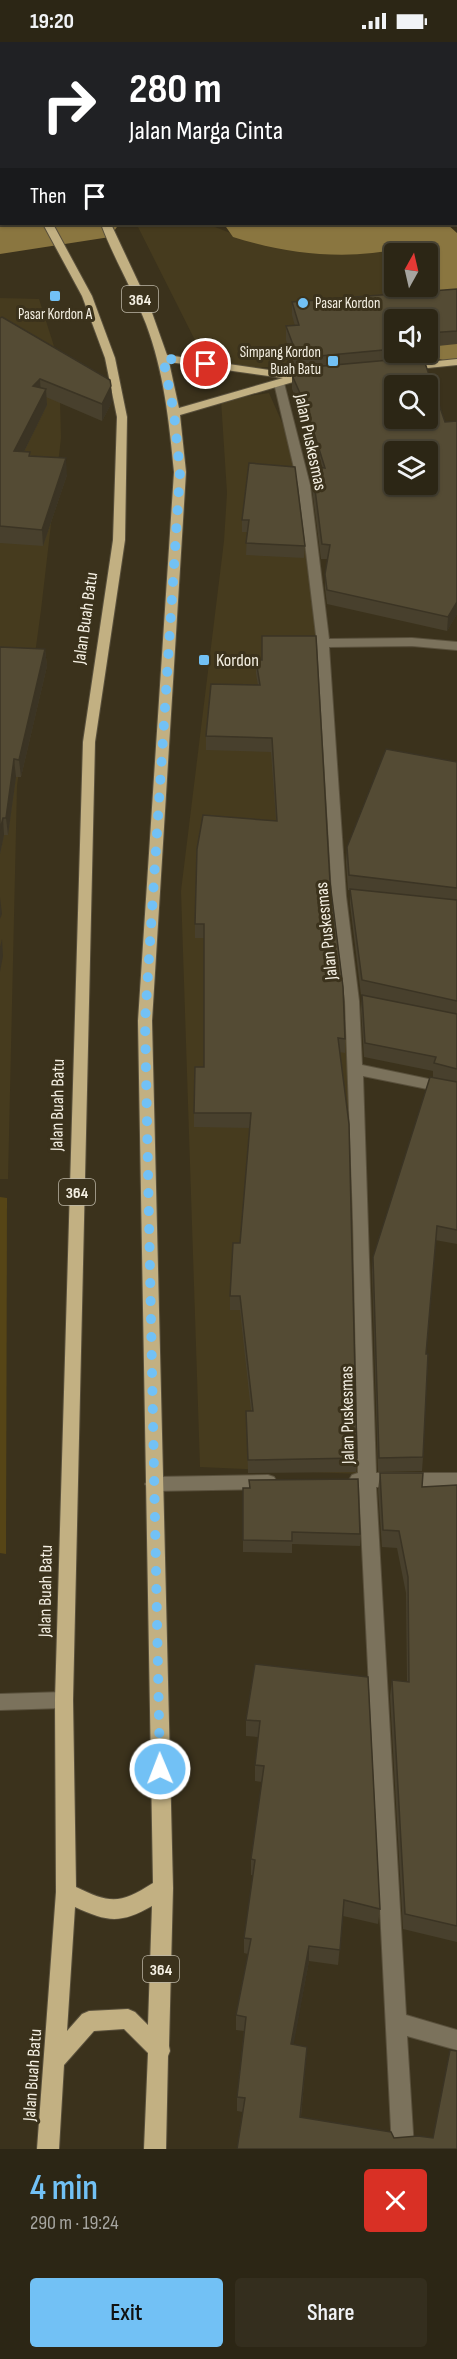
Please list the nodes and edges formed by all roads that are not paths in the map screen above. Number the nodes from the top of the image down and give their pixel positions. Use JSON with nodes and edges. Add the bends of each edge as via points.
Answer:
{"nodes":[{"id":1,"x":48,"y":225,"type":"edge"},
{"id":2,"x":106,"y":225,"type":"edge"},
{"id":3,"x":163,"y":358,"type":"junction"},
{"id":4,"x":457,"y":362,"type":"edge"},
{"id":5,"x":396,"y":368,"type":"edge"},
{"id":6,"x":321,"y":374,"type":"edge"},
{"id":7,"x":297,"y":377,"type":"junction"},
{"id":8,"x":279,"y":383,"type":"junction"},
{"id":9,"x":174,"y":413,"type":"junction"},
{"id":10,"x":323,"y":643,"type":"junction"},
{"id":11,"x":457,"y":646,"type":"edge"},
{"id":12,"x":354,"y":1069,"type":"junction"},
{"id":13,"x":457,"y":1090,"type":"edge"},
{"id":14,"x":367,"y":1479,"type":"junction"},
{"id":15,"x":338,"y":1480,"type":"edge"},
{"id":16,"x":457,"y":1480,"type":"edge"},
{"id":17,"x":280,"y":1481,"type":"edge"},
{"id":18,"x":154,"y":1484,"type":"junction"},
{"id":19,"x":64,"y":1700,"type":"junction"},
{"id":20,"x":0,"y":1702,"type":"edge"},
{"id":21,"x":163,"y":1888,"type":"junction"},
{"id":22,"x":66,"y":1892,"type":"junction"},
{"id":23,"x":398,"y":2023,"type":"junction"},
{"id":24,"x":457,"y":2040,"type":"edge"},
{"id":25,"x":160,"y":2051,"type":"junction"},
{"id":26,"x":56,"y":2059,"type":"junction"},
{"id":27,"x":48,"y":2149,"type":"edge"},
{"id":28,"x":155,"y":2149,"type":"edge"},
{"id":29,"x":403,"y":2149,"type":"edge"}],
"edges":[{"from":1,"to":19,"type":"main road","name":"Jalan Buah Batu","number":"364","via":[[87,296],[110,358],[122,417],[119,540],[89,742]]},
{"from":2,"to":3,"type":"main road","number":"364"},
{"from":3,"to":7,"type":"main road"},
{"from":3,"to":9,"type":"main road","number":"364"},
{"from":4,"to":5,"type":"main road"},
{"from":6,"to":7,"type":"main road"},
{"from":7,"to":8,"type":"main road"},
{"from":8,"to":9,"type":"main road"},
{"from":8,"to":10,"type":"street","name":"Jalan Puskesmas","via":[[304,485]]},
{"from":9,"to":18,"type":"main road","number":"364","via":[[180,472],[145,1021]]},
{"from":10,"to":11,"type":"street"},
{"from":10,"to":12,"type":"street","name":"Jalan Puskesmas","via":[[358,1002]]},
{"from":12,"to":13,"type":"street"},
{"from":12,"to":14,"type":"street","name":"Jalan Puskesmas","via":[[362,1220]]},
{"from":14,"to":15,"type":"street"},
{"from":14,"to":16,"type":"street"},
{"from":14,"to":23,"type":"street","name":"Jalan Puskesmas"},
{"from":17,"to":18,"type":"street"},
{"from":18,"to":21,"type":"main road","number":"364"},
{"from":19,"to":20,"type":"street"},
{"from":19,"to":22,"type":"main road","name":"Jalan Buah Batu","number":"364"},
{"from":21,"to":22,"type":"main road","via":[[129,1910],[102,1910]]},
{"from":21,"to":25,"type":"main road","number":"364"},
{"from":22,"to":26,"type":"main road","name":"Jalan Buah Batu","number":"364"},
{"from":23,"to":24,"type":"street"},
{"from":23,"to":29,"type":"street","name":"Jalan Puskesmas"},
{"from":25,"to":26,"type":"main road","via":[[128,2019],[89,2021]]},
{"from":25,"to":28,"type":"main road","number":"364"},
{"from":26,"to":27,"type":"main road","name":"Jalan Buah Batu","number":"364"}]}
